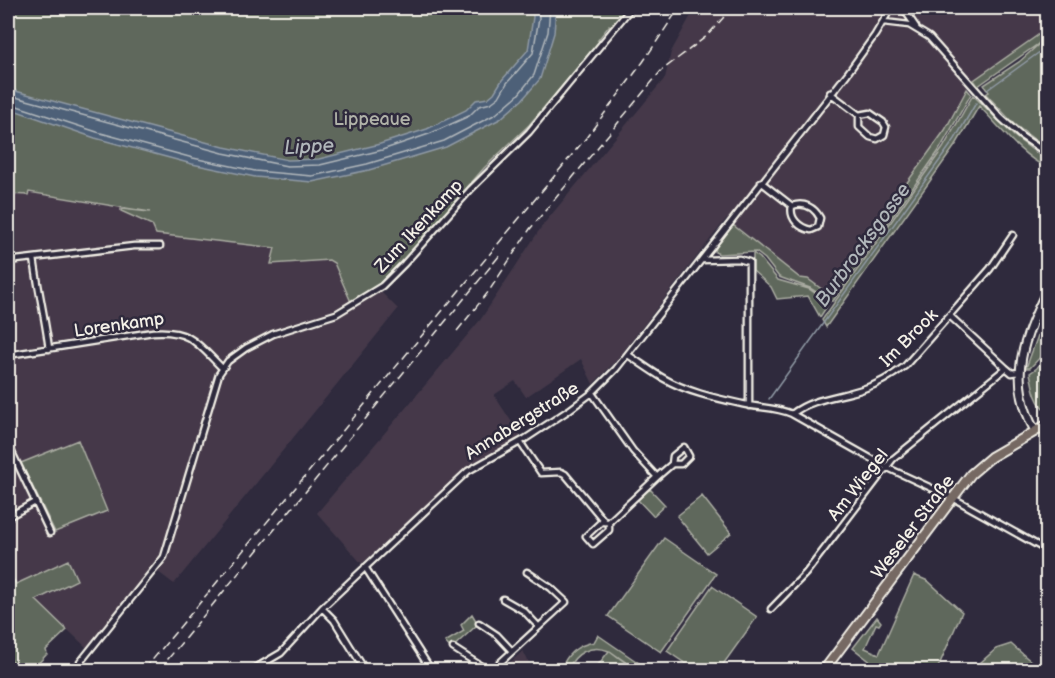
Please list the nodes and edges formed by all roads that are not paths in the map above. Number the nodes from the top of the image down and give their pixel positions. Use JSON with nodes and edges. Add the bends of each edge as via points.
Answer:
{"nodes":[{"id":1,"x":631,"y":8,"type":"edge"},
{"id":2,"x":891,"y":8,"type":"edge"},
{"id":3,"x":903,"y":8,"type":"edge"},
{"id":4,"x":884,"y":22,"type":"junction"},
{"id":5,"x":918,"y":29,"type":"junction"},
{"id":6,"x":830,"y":93,"type":"junction"},
{"id":7,"x":859,"y":115,"type":"junction"},
{"id":8,"x":1047,"y":154,"type":"edge"},
{"id":9,"x":761,"y":182,"type":"junction"},
{"id":10,"x":792,"y":206,"type":"junction"},
{"id":11,"x":1013,"y":235,"type":"dead end"},
{"id":12,"x":160,"y":246,"type":"dead end"},
{"id":13,"x":34,"y":258,"type":"junction"},
{"id":14,"x":702,"y":260,"type":"junction"},
{"id":15,"x":8,"y":261,"type":"edge"},
{"id":16,"x":1047,"y":288,"type":"edge"},
{"id":17,"x":950,"y":316,"type":"junction"},
{"id":18,"x":49,"y":349,"type":"junction"},
{"id":19,"x":8,"y":355,"type":"edge"},
{"id":20,"x":628,"y":355,"type":"junction"},
{"id":21,"x":222,"y":368,"type":"junction"},
{"id":22,"x":1006,"y":368,"type":"junction"},
{"id":23,"x":1019,"y":372,"type":"junction"},
{"id":24,"x":592,"y":393,"type":"junction"},
{"id":25,"x":749,"y":406,"type":"junction"},
{"id":26,"x":792,"y":414,"type":"junction"},
{"id":27,"x":1047,"y":424,"type":"edge"},
{"id":28,"x":1035,"y":431,"type":"junction"},
{"id":29,"x":520,"y":442,"type":"junction"},
{"id":30,"x":8,"y":444,"type":"edge"},
{"id":31,"x":672,"y":464,"type":"dead end"},
{"id":32,"x":886,"y":467,"type":"junction"},
{"id":33,"x":657,"y":477,"type":"junction"},
{"id":34,"x":953,"y":498,"type":"junction"},
{"id":35,"x":35,"y":502,"type":"junction"},
{"id":36,"x":8,"y":517,"type":"edge"},
{"id":37,"x":607,"y":522,"type":"junction"},
{"id":38,"x":50,"y":533,"type":"dead end"},
{"id":39,"x":1047,"y":551,"type":"edge"},
{"id":40,"x":365,"y":567,"type":"junction"},
{"id":41,"x":527,"y":572,"type":"dead end"},
{"id":42,"x":503,"y":599,"type":"dead end"},
{"id":43,"x":322,"y":608,"type":"junction"},
{"id":44,"x":771,"y":609,"type":"dead end"},
{"id":45,"x":479,"y":623,"type":"dead end"},
{"id":46,"x":539,"y":627,"type":"junction"},
{"id":47,"x":453,"y":648,"type":"dead end"},
{"id":48,"x":512,"y":651,"type":"junction"},
{"id":49,"x":481,"y":666,"type":"junction"},
{"id":50,"x":827,"y":669,"type":"edge"},
{"id":51,"x":74,"y":670,"type":"edge"},
{"id":52,"x":252,"y":670,"type":"edge"},
{"id":53,"x":365,"y":670,"type":"edge"},
{"id":54,"x":431,"y":670,"type":"edge"},
{"id":55,"x":476,"y":670,"type":"edge"},
{"id":56,"x":491,"y":670,"type":"edge"}],
"edges":[{"from":1,"to":21,"type":"street","name":"Zum Ikenkamp","via":[[529,132],[382,286],[336,314],[273,334],[246,348]]},
{"from":2,"to":4,"type":"street","name":"Annabergstraße"},
{"from":3,"to":5,"type":"street"},
{"from":4,"to":5,"type":"street"},
{"from":4,"to":6,"type":"street","name":"Annabergstraße"},
{"from":5,"to":8,"type":"street","via":[[938,46],[1001,118]]},
{"from":6,"to":7,"type":"street"},
{"from":6,"to":9,"type":"street","name":"Annabergstraße"},
{"from":7,"to":7,"type":"street","via":[[859,127],[870,137],[878,139],[884,135],[883,122],[870,113]]},
{"from":9,"to":10,"type":"street"},
{"from":9,"to":14,"type":"street","name":"Annabergstraße"},
{"from":10,"to":10,"type":"street","via":[[793,218],[804,228],[818,227],[819,215],[810,206]]},
{"from":11,"to":17,"type":"street","name":"Im Brook"},
{"from":12,"to":13,"type":"street"},
{"from":13,"to":15,"type":"street"},
{"from":13,"to":18,"type":"street"},
{"from":14,"to":20,"type":"street","name":"Annabergstraße"},
{"from":14,"to":25,"type":"street","via":[[749,262]]},
{"from":16,"to":23,"type":"main road","via":[[1024,346]]},
{"from":17,"to":22,"type":"street"},
{"from":17,"to":26,"type":"street","name":"Im Brook","via":[[888,379],[802,406]]},
{"from":18,"to":19,"type":"street","name":"Lorenkamp"},
{"from":18,"to":21,"type":"street","name":"Lorenkamp","via":[[153,332],[176,332],[195,342]]},
{"from":20,"to":24,"type":"street","name":"Annabergstraße"},
{"from":20,"to":25,"type":"street","via":[[682,387]]},
{"from":21,"to":51,"type":"street","via":[[164,557]]},
{"from":22,"to":23,"type":"street","via":[[1012,373]]},
{"from":22,"to":32,"type":"street","name":"Am Wiegel"},
{"from":23,"to":28,"type":"main road","via":[[1025,407]]},
{"from":24,"to":29,"type":"street","name":"Annabergstraße"},
{"from":24,"to":33,"type":"street","via":[[633,451]]},
{"from":25,"to":26,"type":"street"},
{"from":26,"to":32,"type":"street"},
{"from":27,"to":28,"type":"main road","name":"Weseler Straße"},
{"from":28,"to":34,"type":"main road","name":"Weseler Straße","via":[[985,462]]},
{"from":29,"to":37,"type":"street","via":[[541,473],[565,474]]},
{"from":29,"to":40,"type":"street","name":"Annabergstraße","via":[[468,471]]},
{"from":30,"to":35,"type":"street"},
{"from":31,"to":33,"type":"street"},
{"from":32,"to":34,"type":"street"},
{"from":32,"to":44,"type":"street","name":"Am Wiegel","via":[[806,573]]},
{"from":33,"to":37,"type":"street"},
{"from":34,"to":39,"type":"street"},
{"from":34,"to":50,"type":"main road","name":"Weseler Straße"},
{"from":35,"to":36,"type":"street"},
{"from":35,"to":38,"type":"street"},
{"from":37,"to":37,"type":"street","via":[[601,522],[586,536],[592,544],[609,530]]},
{"from":40,"to":43,"type":"street","name":"Annabergstraße"},
{"from":40,"to":54,"type":"street"},
{"from":41,"to":46,"type":"street","via":[[566,602]]},
{"from":42,"to":46,"type":"street","via":[[524,611]]},
{"from":43,"to":52,"type":"street","name":"Annabergstraße","via":[[281,653]]},
{"from":43,"to":53,"type":"street","via":[[334,620]]},
{"from":45,"to":48,"type":"street"},
{"from":46,"to":48,"type":"street"},
{"from":47,"to":49,"type":"street"},
{"from":48,"to":56,"type":"street"},
{"from":49,"to":55,"type":"street"},
{"from":49,"to":56,"type":"street"}]}
